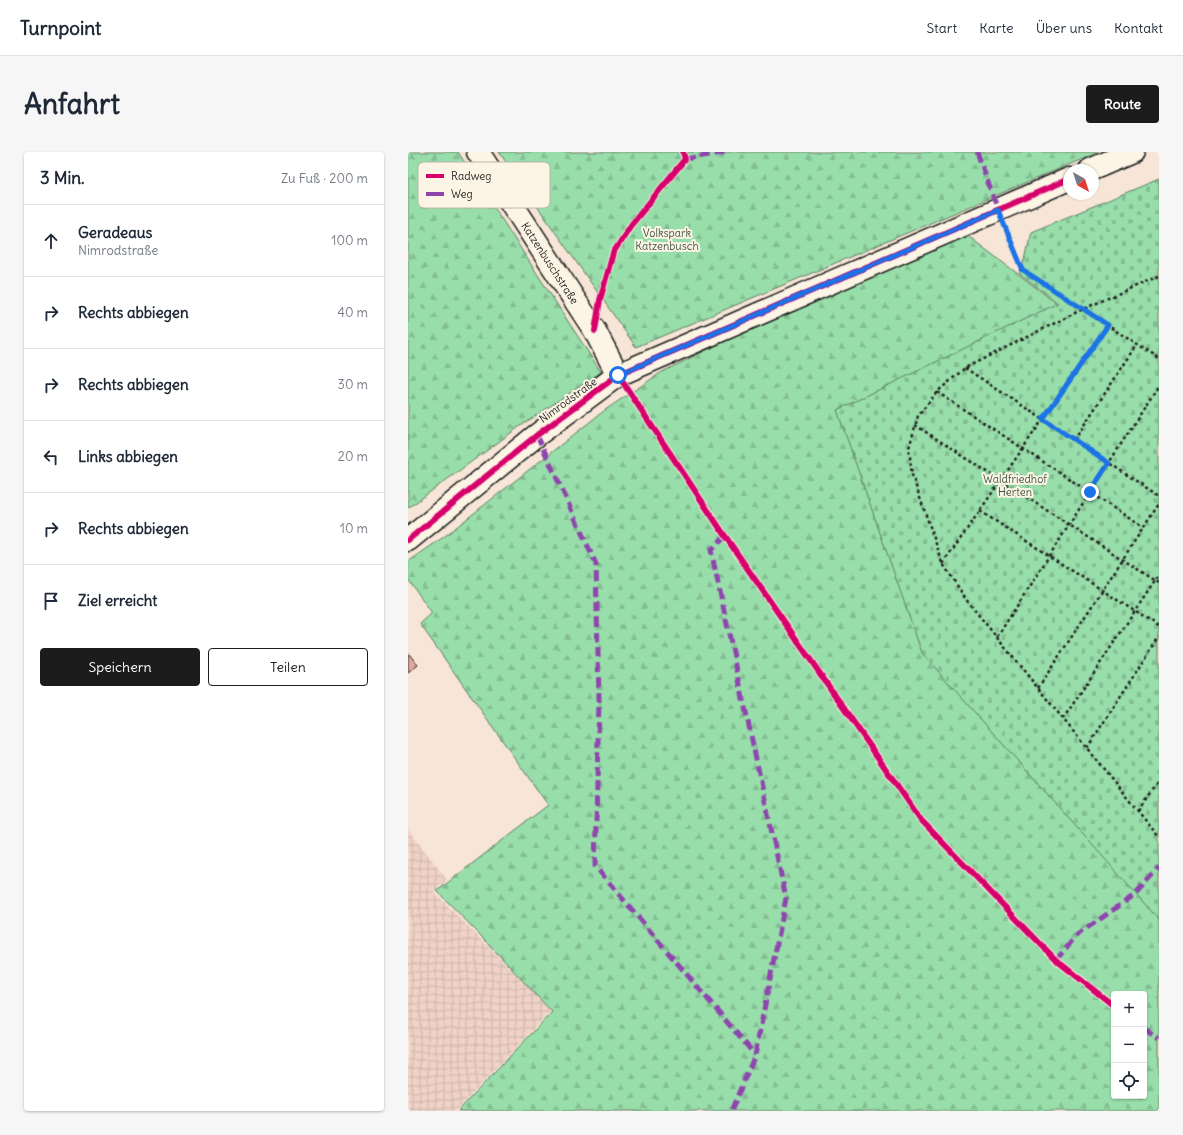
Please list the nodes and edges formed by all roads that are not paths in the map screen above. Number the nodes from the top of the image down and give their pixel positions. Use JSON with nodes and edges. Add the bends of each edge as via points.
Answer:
{"nodes":[{"id":1,"x":478,"y":152,"type":"edge"},
{"id":2,"x":1132,"y":152,"type":"edge"},
{"id":3,"x":484,"y":162,"type":"edge"},
{"id":4,"x":1099,"y":166,"type":"edge"},
{"id":5,"x":1063,"y":182,"type":"edge"},
{"id":6,"x":514,"y":208,"type":"edge"},
{"id":7,"x":618,"y":375,"type":"junction"},
{"id":8,"x":408,"y":540,"type":"edge"}],
"edges":[{"from":1,"to":3,"type":"street","name":"Katzenbuschstraße"},
{"from":2,"to":4,"type":"street"},
{"from":5,"to":7,"type":"street","name":"Nimrodstraße"},
{"from":6,"to":7,"type":"street","name":"Katzenbuschstraße","via":[[594,331]]},
{"from":7,"to":8,"type":"street","name":"Nimrodstraße","via":[[537,435]]}]}
